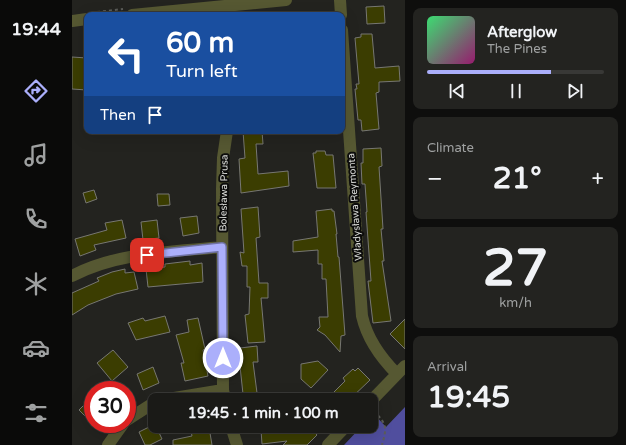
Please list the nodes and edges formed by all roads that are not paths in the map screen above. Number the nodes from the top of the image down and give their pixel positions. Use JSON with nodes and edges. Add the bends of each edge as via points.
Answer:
{"nodes":[{"id":1,"x":286,"y":0,"type":"edge"},
{"id":2,"x":340,"y":0,"type":"edge"},
{"id":3,"x":247,"y":10,"type":"edge"},
{"id":4,"x":201,"y":12,"type":"edge"},
{"id":5,"x":341,"y":12,"type":"edge"},
{"id":6,"x":84,"y":19,"type":"edge"},
{"id":7,"x":72,"y":21,"type":"edge"},
{"id":8,"x":345,"y":73,"type":"edge"},
{"id":9,"x":227,"y":134,"type":"edge"},
{"id":10,"x":222,"y":247,"type":"junction"},
{"id":11,"x":72,"y":276,"type":"edge"},
{"id":12,"x":401,"y":370,"type":"edge"},
{"id":13,"x":224,"y":393,"type":"edge"},
{"id":14,"x":378,"y":399,"type":"edge"},
{"id":15,"x":148,"y":406,"type":"edge"},
{"id":16,"x":136,"y":414,"type":"edge"},
{"id":17,"x":117,"y":433,"type":"edge"},
{"id":18,"x":233,"y":433,"type":"edge"},
{"id":19,"x":339,"y":433,"type":"edge"},
{"id":20,"x":108,"y":445,"type":"edge"},
{"id":21,"x":237,"y":445,"type":"edge"},
{"id":22,"x":328,"y":445,"type":"edge"}],
"edges":[{"from":1,"to":3,"type":"street"},
{"from":2,"to":5,"type":"street"},
{"from":3,"to":4,"type":"street"},
{"from":6,"to":7,"type":"street"},
{"from":8,"to":12,"type":"street","name":"Władysława Reymonta","via":[[362,316],[371,340],[386,362]]},
{"from":9,"to":10,"type":"street","name":"Bolesława Prusa","via":[[223,158]]},
{"from":10,"to":11,"type":"street","via":[[131,257],[111,261]]},
{"from":10,"to":13,"type":"street","name":"Bolesława Prusa"},
{"from":12,"to":14,"type":"street"},
{"from":15,"to":16,"type":"street"},
{"from":17,"to":20,"type":"street"},
{"from":18,"to":21,"type":"street"},
{"from":19,"to":22,"type":"street"}]}
